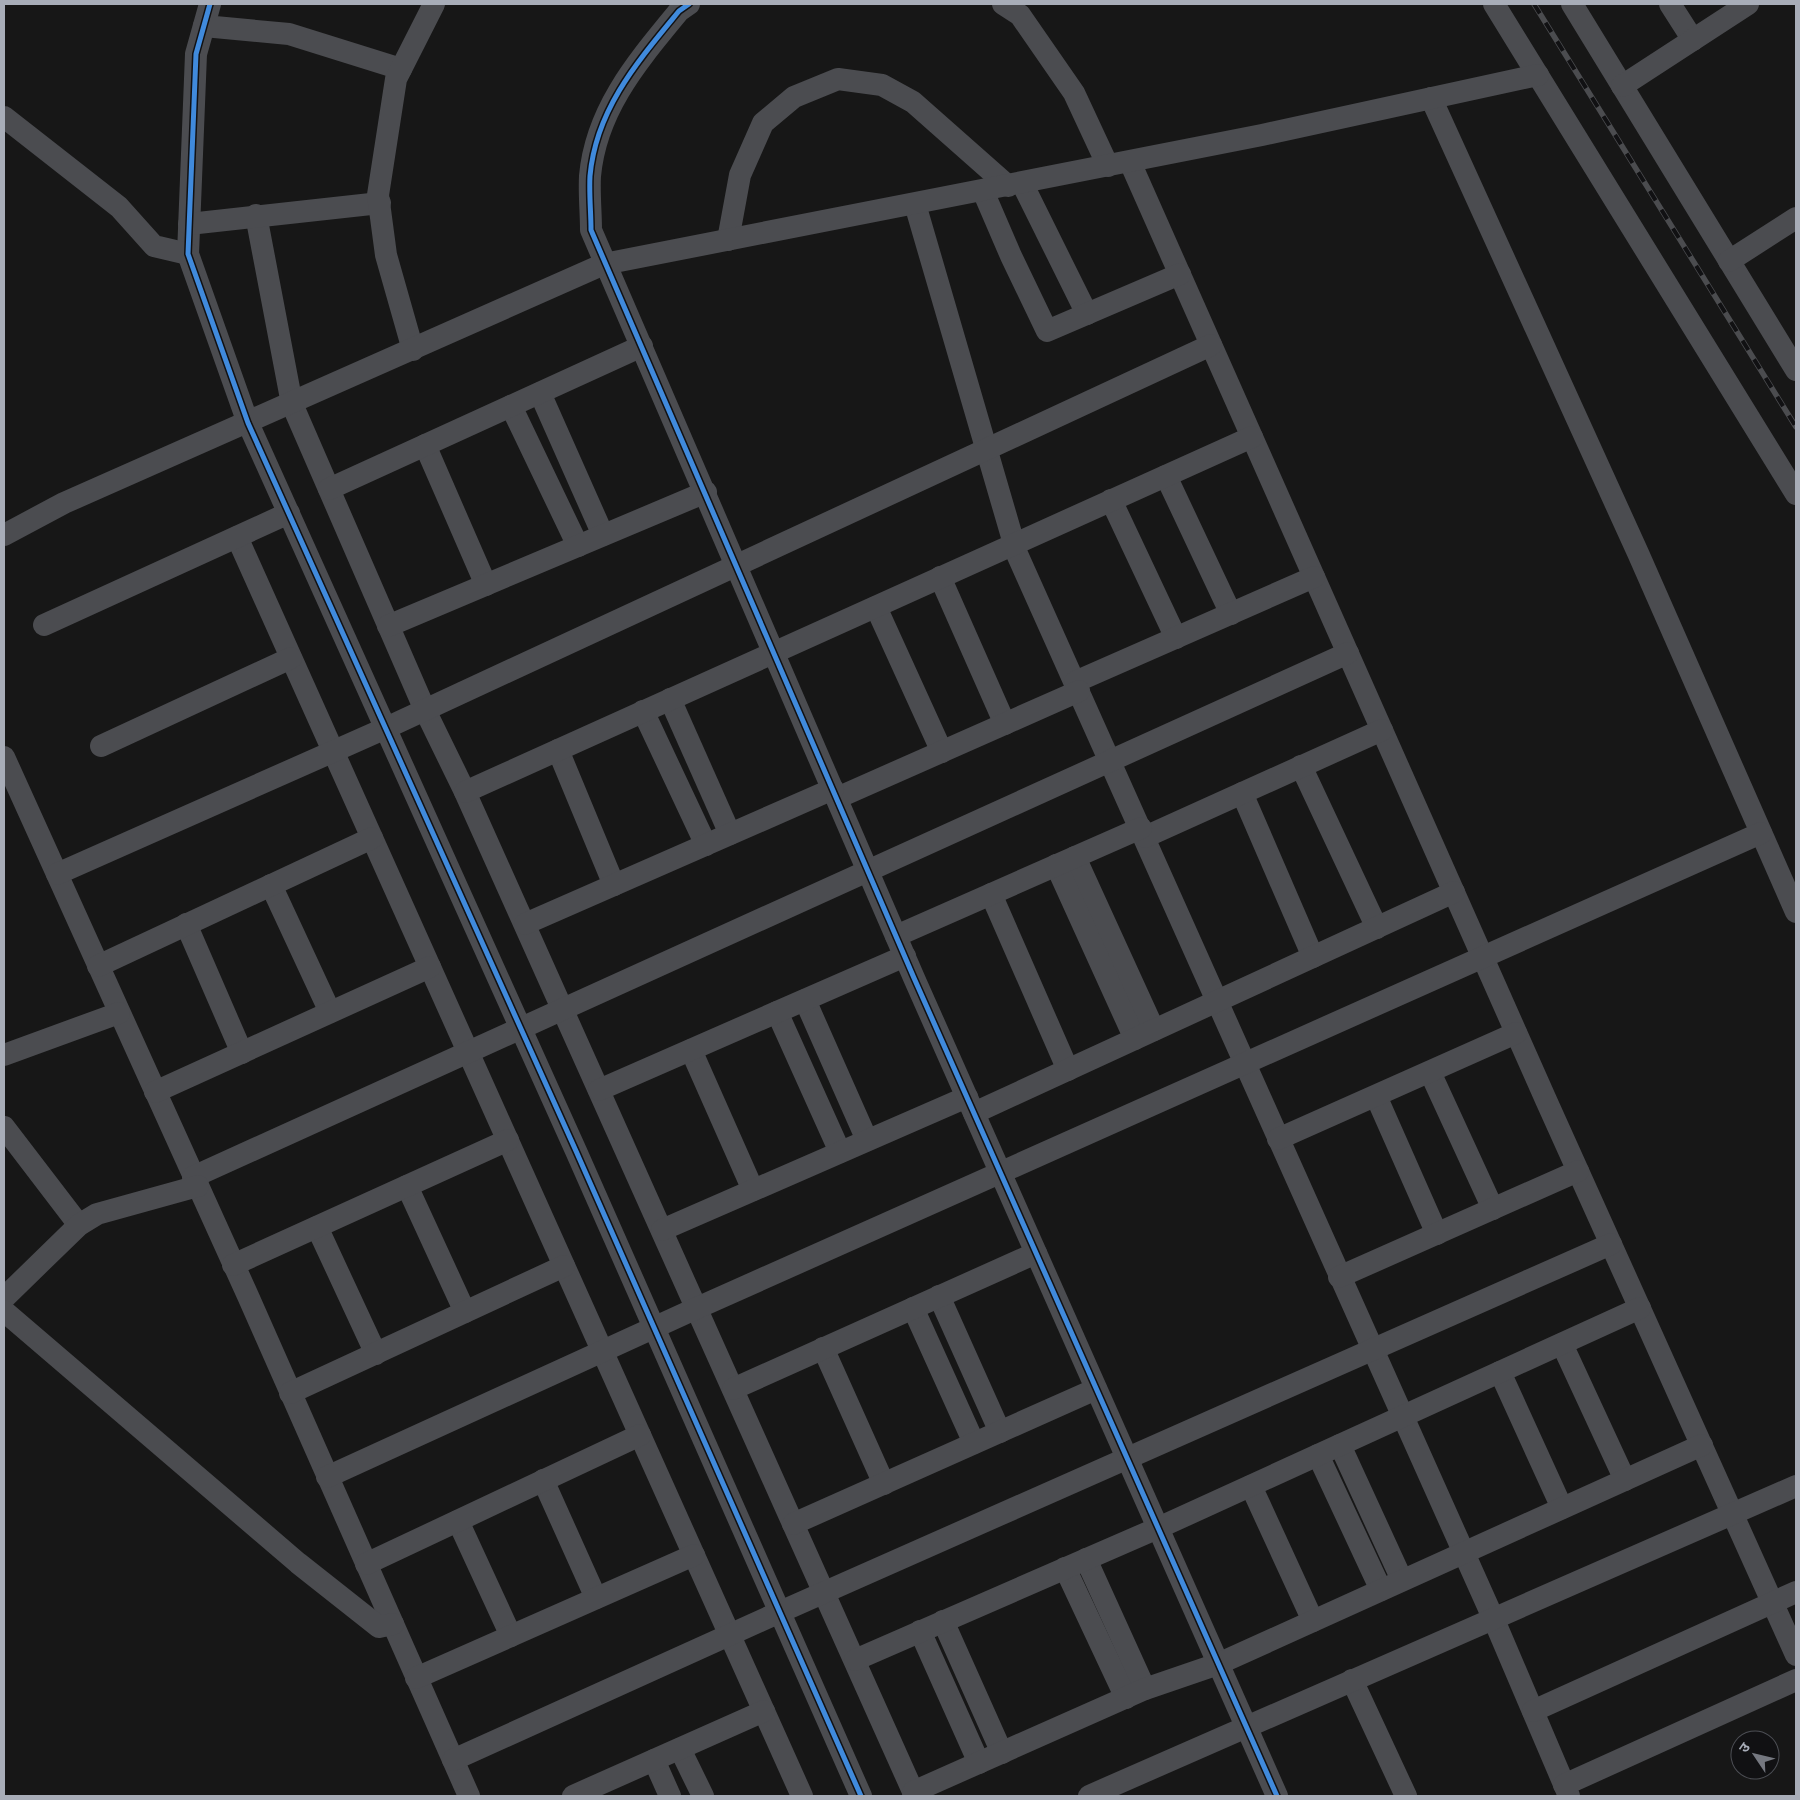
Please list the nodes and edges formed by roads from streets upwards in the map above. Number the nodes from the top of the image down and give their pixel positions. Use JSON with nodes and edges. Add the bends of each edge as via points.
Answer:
{"nodes":[{"id":1,"x":210,"y":4,"type":"edge"},
{"id":2,"x":434,"y":4,"type":"edge"},
{"id":3,"x":689,"y":4,"type":"edge"},
{"id":4,"x":1003,"y":4,"type":"edge"},
{"id":5,"x":1494,"y":4,"type":"edge"},
{"id":6,"x":1572,"y":4,"type":"edge"},
{"id":7,"x":1670,"y":4,"type":"edge"},
{"id":8,"x":1748,"y":4,"type":"edge"},
{"id":9,"x":204,"y":26,"type":"junction"},
{"id":10,"x":1693,"y":40,"type":"junction"},
{"id":11,"x":401,"y":69,"type":"junction"},
{"id":12,"x":1538,"y":75,"type":"junction"},
{"id":13,"x":1622,"y":86,"type":"junction"},
{"id":14,"x":1431,"y":98,"type":"junction"},
{"id":15,"x":4,"y":117,"type":"edge"},
{"id":16,"x":1130,"y":162,"type":"junction"},
{"id":17,"x":1108,"y":166,"type":"junction"},
{"id":18,"x":1015,"y":185,"type":"junction"},
{"id":19,"x":984,"y":191,"type":"junction"},
{"id":20,"x":380,"y":203,"type":"junction"},
{"id":21,"x":915,"y":204,"type":"junction"},
{"id":22,"x":256,"y":216,"type":"junction"},
{"id":23,"x":1796,"y":218,"type":"edge"},
{"id":24,"x":189,"y":224,"type":"junction"},
{"id":25,"x":728,"y":240,"type":"junction"},
{"id":26,"x":188,"y":254,"type":"junction"},
{"id":27,"x":1729,"y":261,"type":"junction"},
{"id":28,"x":604,"y":264,"type":"junction"},
{"id":29,"x":1180,"y":274,"type":"junction"},
{"id":30,"x":1087,"y":314,"type":"junction"},
{"id":31,"x":1211,"y":345,"type":"junction"},
{"id":32,"x":642,"y":346,"type":"junction"},
{"id":33,"x":414,"y":350,"type":"junction"},
{"id":34,"x":1796,"y":370,"type":"edge"},
{"id":35,"x":540,"y":393,"type":"junction"},
{"id":36,"x":292,"y":404,"type":"junction"},
{"id":37,"x":511,"y":406,"type":"junction"},
{"id":38,"x":248,"y":423,"type":"junction"},
{"id":39,"x":1252,"y":437,"type":"junction"},
{"id":40,"x":426,"y":445,"type":"junction"},
{"id":41,"x":987,"y":450,"type":"junction"},
{"id":42,"x":1166,"y":476,"type":"junction"},
{"id":43,"x":328,"y":489,"type":"junction"},
{"id":44,"x":706,"y":492,"type":"junction"},
{"id":45,"x":1796,"y":494,"type":"edge"},
{"id":46,"x":1111,"y":500,"type":"junction"},
{"id":47,"x":289,"y":513,"type":"junction"},
{"id":48,"x":4,"y":535,"type":"edge"},
{"id":49,"x":602,"y":536,"type":"junction"},
{"id":50,"x":237,"y":537,"type":"junction"},
{"id":51,"x":1014,"y":544,"type":"junction"},
{"id":52,"x":578,"y":546,"type":"junction"},
{"id":53,"x":737,"y":565,"type":"junction"},
{"id":54,"x":940,"y":577,"type":"junction"},
{"id":55,"x":1314,"y":577,"type":"junction"},
{"id":56,"x":486,"y":585,"type":"junction"},
{"id":57,"x":876,"y":606,"type":"junction"},
{"id":58,"x":1230,"y":614,"type":"junction"},
{"id":59,"x":44,"y":625,"type":"dead end"},
{"id":60,"x":388,"y":626,"type":"junction"},
{"id":61,"x":1176,"y":638,"type":"junction"},
{"id":62,"x":774,"y":652,"type":"junction"},
{"id":63,"x":1348,"y":653,"type":"junction"},
{"id":64,"x":291,"y":658,"type":"junction"},
{"id":65,"x":1077,"y":687,"type":"junction"},
{"id":66,"x":670,"y":699,"type":"junction"},
{"id":67,"x":425,"y":710,"type":"junction"},
{"id":68,"x":643,"y":711,"type":"junction"},
{"id":69,"x":1005,"y":724,"type":"junction"},
{"id":70,"x":386,"y":728,"type":"junction"},
{"id":71,"x":1382,"y":730,"type":"junction"},
{"id":72,"x":101,"y":746,"type":"dead end"},
{"id":73,"x":558,"y":750,"type":"junction"},
{"id":74,"x":333,"y":752,"type":"junction"},
{"id":75,"x":942,"y":752,"type":"junction"},
{"id":76,"x":4,"y":757,"type":"edge"},
{"id":77,"x":1110,"y":761,"type":"junction"},
{"id":78,"x":1301,"y":766,"type":"junction"},
{"id":79,"x":465,"y":792,"type":"junction"},
{"id":80,"x":1242,"y":793,"type":"junction"},
{"id":81,"x":835,"y":794,"type":"junction"},
{"id":82,"x":1143,"y":832,"type":"junction"},
{"id":83,"x":1761,"y":833,"type":"junction"},
{"id":84,"x":730,"y":834,"type":"junction"},
{"id":85,"x":372,"y":838,"type":"junction"},
{"id":86,"x":706,"y":844,"type":"junction"},
{"id":87,"x":1065,"y":861,"type":"junction"},
{"id":88,"x":868,"y":870,"type":"junction"},
{"id":89,"x":57,"y":874,"type":"junction"},
{"id":90,"x":271,"y":885,"type":"junction"},
{"id":91,"x":614,"y":885,"type":"junction"},
{"id":92,"x":1454,"y":892,"type":"junction"},
{"id":93,"x":991,"y":894,"type":"junction"},
{"id":94,"x":1796,"y":912,"type":"edge"},
{"id":95,"x":186,"y":924,"type":"junction"},
{"id":96,"x":525,"y":924,"type":"junction"},
{"id":97,"x":1377,"y":928,"type":"junction"},
{"id":98,"x":896,"y":936,"type":"junction"},
{"id":99,"x":905,"y":956,"type":"junction"},
{"id":100,"x":1312,"y":957,"type":"junction"},
{"id":101,"x":1483,"y":957,"type":"junction"},
{"id":102,"x":98,"y":966,"type":"junction"},
{"id":103,"x":430,"y":967,"type":"junction"},
{"id":104,"x":806,"y":1000,"type":"junction"},
{"id":105,"x":1217,"y":1001,"type":"junction"},
{"id":106,"x":562,"y":1008,"type":"junction"},
{"id":107,"x":119,"y":1012,"type":"junction"},
{"id":108,"x":330,"y":1012,"type":"junction"},
{"id":109,"x":777,"y":1012,"type":"junction"},
{"id":110,"x":520,"y":1028,"type":"junction"},
{"id":111,"x":1516,"y":1033,"type":"junction"},
{"id":112,"x":1145,"y":1034,"type":"junction"},
{"id":113,"x":691,"y":1050,"type":"junction"},
{"id":114,"x":242,"y":1052,"type":"junction"},
{"id":115,"x":468,"y":1052,"type":"junction"},
{"id":116,"x":4,"y":1055,"type":"edge"},
{"id":117,"x":1245,"y":1064,"type":"junction"},
{"id":118,"x":1068,"y":1070,"type":"junction"},
{"id":119,"x":1430,"y":1072,"type":"junction"},
{"id":120,"x":599,"y":1090,"type":"junction"},
{"id":121,"x":155,"y":1092,"type":"junction"},
{"id":122,"x":1376,"y":1096,"type":"junction"},
{"id":123,"x":970,"y":1105,"type":"junction"},
{"id":124,"x":4,"y":1127,"type":"edge"},
{"id":125,"x":1278,"y":1139,"type":"junction"},
{"id":126,"x":508,"y":1140,"type":"junction"},
{"id":127,"x":867,"y":1140,"type":"junction"},
{"id":128,"x":840,"y":1152,"type":"junction"},
{"id":129,"x":1578,"y":1171,"type":"junction"},
{"id":130,"x":1000,"y":1173,"type":"junction"},
{"id":131,"x":196,"y":1181,"type":"junction"},
{"id":132,"x":407,"y":1186,"type":"junction"},
{"id":133,"x":752,"y":1190,"type":"junction"},
{"id":134,"x":1493,"y":1209,"type":"junction"},
{"id":135,"x":79,"y":1225,"type":"junction"},
{"id":136,"x":318,"y":1227,"type":"junction"},
{"id":137,"x":662,"y":1230,"type":"junction"},
{"id":138,"x":1437,"y":1234,"type":"junction"},
{"id":139,"x":1611,"y":1244,"type":"junction"},
{"id":140,"x":1036,"y":1253,"type":"junction"},
{"id":141,"x":233,"y":1265,"type":"junction"},
{"id":142,"x":564,"y":1266,"type":"junction"},
{"id":143,"x":1339,"y":1277,"type":"junction"},
{"id":144,"x":939,"y":1296,"type":"junction"},
{"id":145,"x":4,"y":1298,"type":"edge"},
{"id":146,"x":697,"y":1308,"type":"junction"},
{"id":147,"x":912,"y":1308,"type":"junction"},
{"id":148,"x":1640,"y":1308,"type":"junction"},
{"id":149,"x":4,"y":1311,"type":"edge"},
{"id":150,"x":466,"y":1312,"type":"junction"},
{"id":151,"x":654,"y":1328,"type":"junction"},
{"id":152,"x":1562,"y":1344,"type":"junction"},
{"id":153,"x":823,"y":1348,"type":"junction"},
{"id":154,"x":1372,"y":1350,"type":"junction"},
{"id":155,"x":602,"y":1351,"type":"junction"},
{"id":156,"x":376,"y":1354,"type":"junction"},
{"id":157,"x":1500,"y":1372,"type":"junction"},
{"id":158,"x":733,"y":1389,"type":"junction"},
{"id":159,"x":1096,"y":1389,"type":"junction"},
{"id":160,"x":290,"y":1393,"type":"junction"},
{"id":161,"x":1402,"y":1416,"type":"junction"},
{"id":162,"x":1000,"y":1432,"type":"junction"},
{"id":163,"x":640,"y":1435,"type":"junction"},
{"id":164,"x":974,"y":1444,"type":"junction"},
{"id":165,"x":1340,"y":1445,"type":"junction"},
{"id":166,"x":1702,"y":1445,"type":"junction"},
{"id":167,"x":1318,"y":1455,"type":"junction"},
{"id":168,"x":1127,"y":1458,"type":"junction"},
{"id":169,"x":328,"y":1478,"type":"junction"},
{"id":170,"x":544,"y":1480,"type":"junction"},
{"id":171,"x":1625,"y":1480,"type":"junction"},
{"id":172,"x":884,"y":1484,"type":"junction"},
{"id":173,"x":1251,"y":1486,"type":"junction"},
{"id":174,"x":1796,"y":1486,"type":"edge"},
{"id":175,"x":1562,"y":1508,"type":"junction"},
{"id":176,"x":1732,"y":1514,"type":"junction"},
{"id":177,"x":458,"y":1521,"type":"junction"},
{"id":178,"x":794,"y":1524,"type":"junction"},
{"id":179,"x":1158,"y":1528,"type":"junction"},
{"id":180,"x":1464,"y":1553,"type":"junction"},
{"id":181,"x":694,"y":1555,"type":"junction"},
{"id":182,"x":1086,"y":1559,"type":"junction"},
{"id":183,"x":366,"y":1564,"type":"junction"},
{"id":184,"x":1066,"y":1568,"type":"junction"},
{"id":185,"x":1402,"y":1580,"type":"junction"},
{"id":186,"x":1381,"y":1590,"type":"junction"},
{"id":187,"x":824,"y":1592,"type":"junction"},
{"id":188,"x":1796,"y":1592,"type":"edge"},
{"id":189,"x":596,"y":1598,"type":"junction"},
{"id":190,"x":1773,"y":1603,"type":"junction"},
{"id":191,"x":780,"y":1612,"type":"junction"},
{"id":192,"x":1494,"y":1620,"type":"junction"},
{"id":193,"x":943,"y":1621,"type":"junction"},
{"id":194,"x":1313,"y":1621,"type":"junction"},
{"id":195,"x":392,"y":1624,"type":"junction"},
{"id":196,"x":920,"y":1631,"type":"junction"},
{"id":197,"x":730,"y":1634,"type":"junction"},
{"id":198,"x":511,"y":1636,"type":"junction"},
{"id":199,"x":1796,"y":1655,"type":"edge"},
{"id":200,"x":854,"y":1660,"type":"junction"},
{"id":201,"x":1218,"y":1664,"type":"junction"},
{"id":202,"x":416,"y":1678,"type":"junction"},
{"id":203,"x":1352,"y":1680,"type":"junction"},
{"id":204,"x":1796,"y":1680,"type":"edge"},
{"id":205,"x":1136,"y":1694,"type":"junction"},
{"id":206,"x":764,"y":1711,"type":"junction"},
{"id":207,"x":1533,"y":1711,"type":"junction"},
{"id":208,"x":1246,"y":1726,"type":"junction"},
{"id":209,"x":680,"y":1749,"type":"junction"},
{"id":210,"x":1002,"y":1753,"type":"junction"},
{"id":211,"x":452,"y":1760,"type":"junction"},
{"id":212,"x":654,"y":1760,"type":"junction"},
{"id":213,"x":979,"y":1763,"type":"junction"},
{"id":214,"x":1567,"y":1791,"type":"edge"},
{"id":215,"x":914,"y":1794,"type":"edge"},
{"id":216,"x":1275,"y":1795,"type":"edge"},
{"id":217,"x":469,"y":1796,"type":"edge"},
{"id":218,"x":572,"y":1796,"type":"edge"},
{"id":219,"x":670,"y":1796,"type":"edge"},
{"id":220,"x":703,"y":1796,"type":"edge"},
{"id":221,"x":802,"y":1796,"type":"edge"},
{"id":222,"x":861,"y":1796,"type":"edge"},
{"id":223,"x":1089,"y":1796,"type":"edge"},
{"id":224,"x":1406,"y":1796,"type":"edge"}],
"edges":[{"from":1,"to":9,"type":"street"},
{"from":2,"to":11,"type":"street"},
{"from":3,"to":28,"type":"street","via":[[679,11],[628,74],[603,122],[590,176],[591,230]]},
{"from":4,"to":17,"type":"street","via":[[1020,15],[1074,93]]},
{"from":5,"to":12,"type":"street"},
{"from":6,"to":13,"type":"street"},
{"from":7,"to":10,"type":"street"},
{"from":8,"to":10,"type":"street"},
{"from":9,"to":11,"type":"street","via":[[289,34]]},
{"from":9,"to":24,"type":"street","via":[[196,54]]},
{"from":10,"to":13,"type":"street"},
{"from":11,"to":20,"type":"street","via":[[396,79],[378,195]]},
{"from":12,"to":14,"type":"street"},
{"from":12,"to":45,"type":"street"},
{"from":13,"to":27,"type":"street"},
{"from":14,"to":16,"type":"street"},
{"from":14,"to":83,"type":"street"},
{"from":15,"to":26,"type":"street","via":[[119,207],[154,246]]},
{"from":16,"to":17,"type":"street"},
{"from":16,"to":29,"type":"street"},
{"from":17,"to":18,"type":"street"},
{"from":18,"to":19,"type":"street"},
{"from":18,"to":25,"type":"street","via":[[913,102],[882,85],[838,79],[794,97],[763,122],[740,175]]},
{"from":18,"to":30,"type":"street"},
{"from":19,"to":21,"type":"street"},
{"from":19,"to":30,"type":"street","via":[[1047,331]]},
{"from":20,"to":22,"type":"street"},
{"from":20,"to":33,"type":"street","via":[[386,255]]},
{"from":21,"to":25,"type":"street"},
{"from":21,"to":41,"type":"street"},
{"from":22,"to":24,"type":"street"},
{"from":22,"to":36,"type":"street"},
{"from":23,"to":27,"type":"street"},
{"from":24,"to":26,"type":"street"},
{"from":25,"to":28,"type":"street"},
{"from":26,"to":38,"type":"street"},
{"from":27,"to":34,"type":"street"},
{"from":28,"to":32,"type":"street"},
{"from":28,"to":33,"type":"street"},
{"from":29,"to":30,"type":"street"},
{"from":29,"to":31,"type":"street"},
{"from":31,"to":39,"type":"street"},
{"from":31,"to":41,"type":"street"},
{"from":32,"to":35,"type":"street"},
{"from":32,"to":44,"type":"street"},
{"from":33,"to":36,"type":"street"},
{"from":35,"to":37,"type":"street"},
{"from":35,"to":49,"type":"street"},
{"from":36,"to":38,"type":"street"},
{"from":36,"to":43,"type":"street"},
{"from":37,"to":40,"type":"street"},
{"from":37,"to":52,"type":"street"},
{"from":38,"to":47,"type":"street"},
{"from":38,"to":48,"type":"street","via":[[64,503]]},
{"from":39,"to":42,"type":"street"},
{"from":39,"to":55,"type":"street"},
{"from":40,"to":43,"type":"street"},
{"from":40,"to":56,"type":"street"},
{"from":41,"to":51,"type":"street"},
{"from":41,"to":53,"type":"street"},
{"from":42,"to":46,"type":"street"},
{"from":42,"to":58,"type":"street"},
{"from":43,"to":60,"type":"street"},
{"from":44,"to":49,"type":"street"},
{"from":44,"to":53,"type":"street"},
{"from":46,"to":51,"type":"street"},
{"from":46,"to":61,"type":"street"},
{"from":47,"to":50,"type":"street"},
{"from":47,"to":70,"type":"street"},
{"from":49,"to":52,"type":"street"},
{"from":50,"to":59,"type":"street"},
{"from":50,"to":64,"type":"street"},
{"from":51,"to":54,"type":"street"},
{"from":51,"to":65,"type":"street"},
{"from":52,"to":56,"type":"street"},
{"from":53,"to":62,"type":"street"},
{"from":53,"to":67,"type":"street"},
{"from":54,"to":57,"type":"street"},
{"from":54,"to":69,"type":"street"},
{"from":55,"to":58,"type":"street"},
{"from":55,"to":63,"type":"street"},
{"from":56,"to":60,"type":"street"},
{"from":57,"to":62,"type":"street"},
{"from":57,"to":75,"type":"street"},
{"from":58,"to":61,"type":"street"},
{"from":60,"to":67,"type":"street"},
{"from":61,"to":65,"type":"street"},
{"from":62,"to":66,"type":"street"},
{"from":62,"to":81,"type":"street"},
{"from":63,"to":71,"type":"street"},
{"from":63,"to":77,"type":"street"},
{"from":64,"to":72,"type":"street"},
{"from":64,"to":74,"type":"street"},
{"from":65,"to":69,"type":"street"},
{"from":65,"to":77,"type":"street"},
{"from":66,"to":68,"type":"street"},
{"from":66,"to":84,"type":"street"},
{"from":67,"to":70,"type":"street"},
{"from":67,"to":79,"type":"street"},
{"from":68,"to":73,"type":"street"},
{"from":68,"to":86,"type":"street"},
{"from":69,"to":75,"type":"street"},
{"from":70,"to":74,"type":"street"},
{"from":70,"to":110,"type":"street"},
{"from":71,"to":78,"type":"street"},
{"from":71,"to":92,"type":"street"},
{"from":73,"to":79,"type":"street"},
{"from":73,"to":91,"type":"street"},
{"from":74,"to":85,"type":"street"},
{"from":74,"to":89,"type":"street"},
{"from":75,"to":81,"type":"street"},
{"from":76,"to":89,"type":"street"},
{"from":77,"to":82,"type":"street"},
{"from":77,"to":88,"type":"street"},
{"from":78,"to":80,"type":"street"},
{"from":78,"to":97,"type":"street"},
{"from":79,"to":96,"type":"street"},
{"from":80,"to":82,"type":"street"},
{"from":80,"to":100,"type":"street"},
{"from":81,"to":84,"type":"street"},
{"from":81,"to":88,"type":"street"},
{"from":82,"to":87,"type":"street"},
{"from":82,"to":105,"type":"street"},
{"from":83,"to":94,"type":"street"},
{"from":83,"to":101,"type":"street"},
{"from":84,"to":86,"type":"street"},
{"from":85,"to":90,"type":"street"},
{"from":85,"to":103,"type":"street"},
{"from":86,"to":91,"type":"street"},
{"from":87,"to":93,"type":"street"},
{"from":87,"to":112,"type":"street"},
{"from":88,"to":98,"type":"street"},
{"from":88,"to":106,"type":"street"},
{"from":89,"to":102,"type":"street"},
{"from":90,"to":95,"type":"street"},
{"from":90,"to":108,"type":"street"},
{"from":91,"to":96,"type":"street"},
{"from":92,"to":97,"type":"street"},
{"from":92,"to":101,"type":"street"},
{"from":93,"to":98,"type":"street"},
{"from":93,"to":118,"type":"street"},
{"from":95,"to":102,"type":"street"},
{"from":95,"to":114,"type":"street"},
{"from":96,"to":106,"type":"street"},
{"from":97,"to":100,"type":"street"},
{"from":98,"to":99,"type":"street"},
{"from":99,"to":104,"type":"street"},
{"from":99,"to":123,"type":"street"},
{"from":100,"to":105,"type":"street"},
{"from":101,"to":111,"type":"street"},
{"from":101,"to":117,"type":"street"},
{"from":102,"to":107,"type":"street"},
{"from":103,"to":108,"type":"street"},
{"from":103,"to":115,"type":"street"},
{"from":104,"to":109,"type":"street"},
{"from":104,"to":127,"type":"street"},
{"from":105,"to":112,"type":"street"},
{"from":105,"to":117,"type":"street"},
{"from":106,"to":110,"type":"street"},
{"from":106,"to":120,"type":"street"},
{"from":107,"to":116,"type":"street"},
{"from":107,"to":121,"type":"street"},
{"from":108,"to":114,"type":"street"},
{"from":109,"to":113,"type":"street"},
{"from":109,"to":128,"type":"street"},
{"from":110,"to":115,"type":"street"},
{"from":110,"to":151,"type":"street"},
{"from":111,"to":119,"type":"street"},
{"from":111,"to":129,"type":"street"},
{"from":112,"to":118,"type":"street"},
{"from":113,"to":120,"type":"street"},
{"from":113,"to":133,"type":"street"},
{"from":114,"to":121,"type":"street"},
{"from":115,"to":126,"type":"street"},
{"from":115,"to":131,"type":"street"},
{"from":117,"to":125,"type":"street"},
{"from":117,"to":130,"type":"street"},
{"from":118,"to":123,"type":"street"},
{"from":119,"to":122,"type":"street"},
{"from":119,"to":134,"type":"street"},
{"from":120,"to":137,"type":"street"},
{"from":121,"to":131,"type":"street"},
{"from":122,"to":125,"type":"street"},
{"from":122,"to":138,"type":"street"},
{"from":123,"to":127,"type":"street"},
{"from":123,"to":130,"type":"street"},
{"from":124,"to":135,"type":"street"},
{"from":125,"to":143,"type":"street"},
{"from":126,"to":132,"type":"street"},
{"from":126,"to":142,"type":"street"},
{"from":127,"to":128,"type":"street"},
{"from":128,"to":133,"type":"street"},
{"from":129,"to":134,"type":"street"},
{"from":129,"to":139,"type":"street"},
{"from":130,"to":140,"type":"street"},
{"from":130,"to":146,"type":"street"},
{"from":131,"to":135,"type":"street","via":[[97,1214]]},
{"from":131,"to":141,"type":"street"},
{"from":132,"to":136,"type":"street"},
{"from":132,"to":150,"type":"street"},
{"from":133,"to":137,"type":"street"},
{"from":134,"to":138,"type":"street"},
{"from":135,"to":145,"type":"street"},
{"from":136,"to":141,"type":"street"},
{"from":136,"to":156,"type":"street"},
{"from":137,"to":146,"type":"street"},
{"from":138,"to":143,"type":"street"},
{"from":139,"to":148,"type":"street"},
{"from":139,"to":154,"type":"street"},
{"from":140,"to":144,"type":"street"},
{"from":140,"to":159,"type":"street"},
{"from":141,"to":160,"type":"street"},
{"from":142,"to":150,"type":"street"},
{"from":142,"to":155,"type":"street"},
{"from":143,"to":154,"type":"street"},
{"from":144,"to":147,"type":"street"},
{"from":144,"to":162,"type":"street"},
{"from":146,"to":151,"type":"street"},
{"from":146,"to":158,"type":"street"},
{"from":147,"to":153,"type":"street"},
{"from":147,"to":164,"type":"street"},
{"from":148,"to":152,"type":"street"},
{"from":148,"to":166,"type":"street"},
{"from":149,"to":195,"type":"street","via":[[298,1563],[379,1627]]},
{"from":150,"to":156,"type":"street"},
{"from":151,"to":155,"type":"street"},
{"from":151,"to":191,"type":"street"},
{"from":152,"to":157,"type":"street"},
{"from":152,"to":171,"type":"street"},
{"from":153,"to":158,"type":"street"},
{"from":153,"to":172,"type":"street"},
{"from":154,"to":161,"type":"street"},
{"from":154,"to":168,"type":"street"},
{"from":155,"to":163,"type":"street"},
{"from":155,"to":169,"type":"street"},
{"from":156,"to":160,"type":"street"},
{"from":157,"to":161,"type":"street"},
{"from":157,"to":175,"type":"street"},
{"from":158,"to":178,"type":"street"},
{"from":159,"to":162,"type":"street"},
{"from":159,"to":168,"type":"street"},
{"from":160,"to":169,"type":"street"},
{"from":161,"to":165,"type":"street"},
{"from":161,"to":180,"type":"street"},
{"from":162,"to":164,"type":"street"},
{"from":163,"to":170,"type":"street"},
{"from":163,"to":181,"type":"street"},
{"from":164,"to":172,"type":"street"},
{"from":165,"to":167,"type":"street"},
{"from":165,"to":185,"type":"street"},
{"from":166,"to":171,"type":"street"},
{"from":166,"to":176,"type":"street"},
{"from":167,"to":173,"type":"street"},
{"from":167,"to":186,"type":"street"},
{"from":168,"to":179,"type":"street"},
{"from":168,"to":187,"type":"street"},
{"from":169,"to":183,"type":"street"},
{"from":170,"to":177,"type":"street"},
{"from":170,"to":189,"type":"street"},
{"from":171,"to":175,"type":"street"},
{"from":172,"to":178,"type":"street"},
{"from":173,"to":179,"type":"street"},
{"from":173,"to":194,"type":"street"},
{"from":174,"to":176,"type":"street"},
{"from":175,"to":180,"type":"street"},
{"from":176,"to":190,"type":"street"},
{"from":176,"to":192,"type":"street"},
{"from":177,"to":183,"type":"street"},
{"from":177,"to":198,"type":"street"},
{"from":178,"to":187,"type":"street"},
{"from":179,"to":182,"type":"street"},
{"from":179,"to":201,"type":"street"},
{"from":180,"to":185,"type":"street"},
{"from":180,"to":192,"type":"street"},
{"from":181,"to":189,"type":"street"},
{"from":181,"to":197,"type":"street"},
{"from":182,"to":184,"type":"street"},
{"from":182,"to":205,"type":"street"},
{"from":183,"to":195,"type":"street"},
{"from":184,"to":193,"type":"street"},
{"from":184,"to":205,"type":"street"},
{"from":185,"to":186,"type":"street"},
{"from":186,"to":194,"type":"street"},
{"from":187,"to":191,"type":"street"},
{"from":187,"to":200,"type":"street"},
{"from":188,"to":190,"type":"street"},
{"from":189,"to":198,"type":"street"},
{"from":190,"to":199,"type":"street"},
{"from":190,"to":207,"type":"street"},
{"from":191,"to":197,"type":"street"},
{"from":191,"to":222,"type":"street"},
{"from":192,"to":203,"type":"street"},
{"from":192,"to":207,"type":"street"},
{"from":193,"to":196,"type":"street"},
{"from":193,"to":210,"type":"street"},
{"from":194,"to":201,"type":"street"},
{"from":195,"to":202,"type":"street"},
{"from":196,"to":200,"type":"street"},
{"from":196,"to":213,"type":"street"},
{"from":197,"to":206,"type":"street"},
{"from":197,"to":211,"type":"street"},
{"from":198,"to":202,"type":"street"},
{"from":200,"to":215,"type":"street"},
{"from":201,"to":205,"type":"street"},
{"from":201,"to":208,"type":"street"},
{"from":202,"to":211,"type":"street"},
{"from":203,"to":208,"type":"street"},
{"from":203,"to":224,"type":"street"},
{"from":204,"to":214,"type":"street"},
{"from":205,"to":210,"type":"street"},
{"from":206,"to":209,"type":"street"},
{"from":206,"to":221,"type":"street"},
{"from":207,"to":214,"type":"street"},
{"from":208,"to":216,"type":"street"},
{"from":208,"to":223,"type":"street"},
{"from":209,"to":212,"type":"street"},
{"from":209,"to":220,"type":"street"},
{"from":210,"to":213,"type":"street"},
{"from":211,"to":217,"type":"street"},
{"from":212,"to":218,"type":"street"},
{"from":212,"to":219,"type":"street"},
{"from":213,"to":215,"type":"street"}]}
